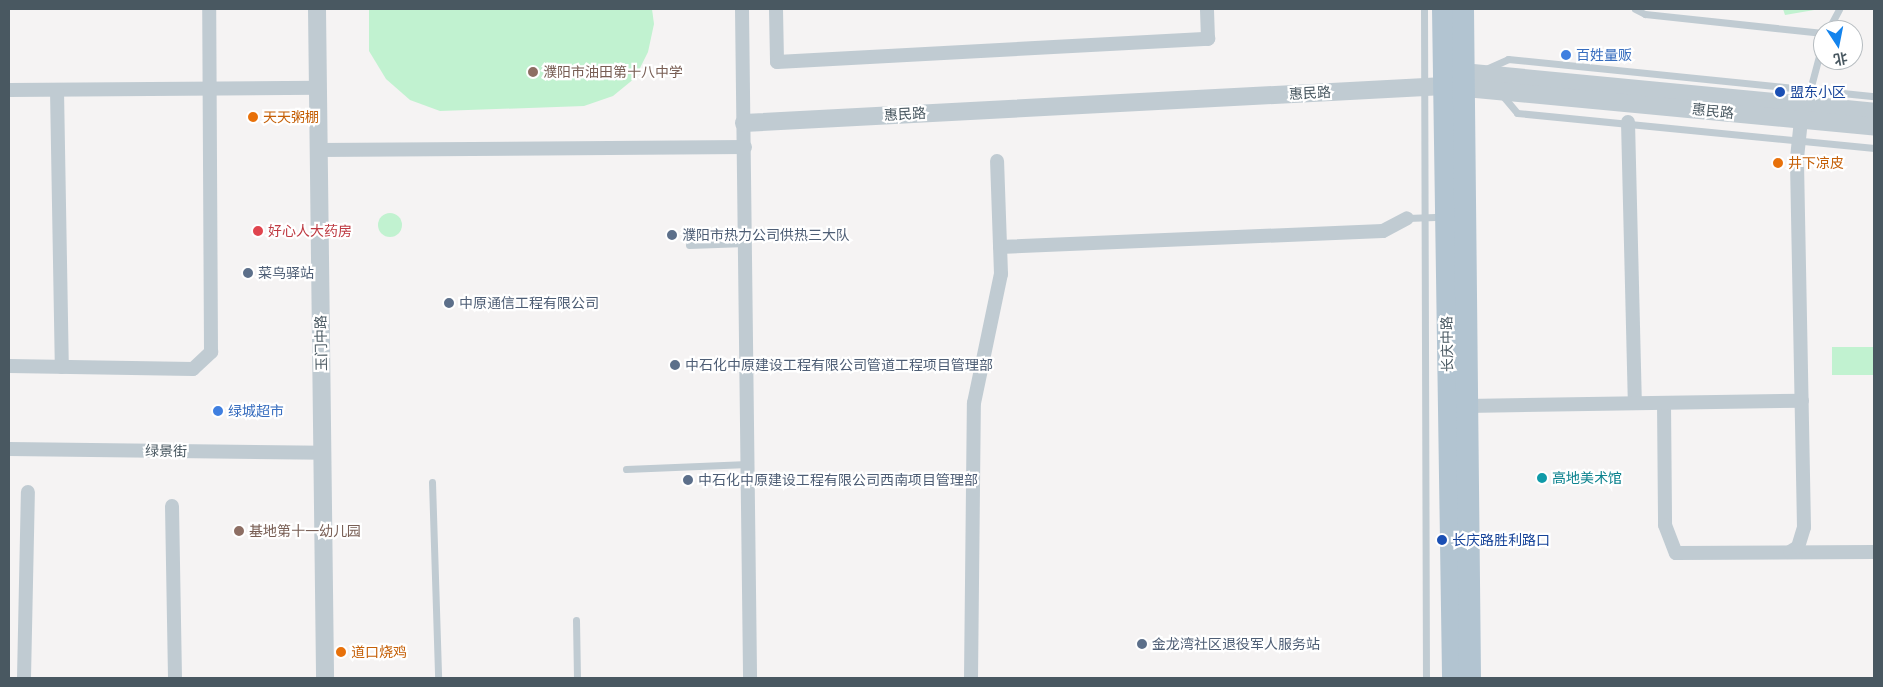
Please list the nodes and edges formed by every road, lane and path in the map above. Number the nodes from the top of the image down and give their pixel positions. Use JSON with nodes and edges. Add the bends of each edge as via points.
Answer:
{"nodes":[{"id":1,"x":209,"y":9,"type":"edge"},
{"id":2,"x":317,"y":9,"type":"edge"},
{"id":3,"x":742,"y":9,"type":"edge"},
{"id":4,"x":776,"y":9,"type":"edge"},
{"id":5,"x":1207,"y":9,"type":"edge"},
{"id":6,"x":1424,"y":9,"type":"edge"},
{"id":7,"x":1443,"y":9,"type":"edge"},
{"id":8,"x":1463,"y":9,"type":"edge"},
{"id":9,"x":1635,"y":9,"type":"edge"},
{"id":10,"x":1813,"y":32,"type":"edge"},
{"id":11,"x":1815,"y":70,"type":"edge"},
{"id":12,"x":1453,"y":79,"type":"junction"},
{"id":13,"x":318,"y":88,"type":"junction"},
{"id":14,"x":209,"y":89,"type":"junction"},
{"id":15,"x":9,"y":90,"type":"edge"},
{"id":16,"x":56,"y":90,"type":"junction"},
{"id":17,"x":1499,"y":91,"type":"junction"},
{"id":18,"x":1874,"y":96,"type":"edge"},
{"id":19,"x":1805,"y":105,"type":"junction"},
{"id":20,"x":1874,"y":112,"type":"edge"},
{"id":21,"x":1628,"y":122,"type":"junction"},
{"id":22,"x":744,"y":123,"type":"junction"},
{"id":23,"x":1874,"y":127,"type":"edge"},
{"id":24,"x":1798,"y":140,"type":"junction"},
{"id":25,"x":745,"y":147,"type":"junction"},
{"id":26,"x":1874,"y":148,"type":"edge"},
{"id":27,"x":319,"y":150,"type":"junction"},
{"id":28,"x":997,"y":161,"type":"dead end"},
{"id":29,"x":1445,"y":217,"type":"junction"},
{"id":30,"x":1407,"y":218,"type":"joint"},
{"id":31,"x":746,"y":243,"type":"junction"},
{"id":32,"x":689,"y":245,"type":"dead end"},
{"id":33,"x":1000,"y":247,"type":"junction"},
{"id":34,"x":9,"y":366,"type":"edge"},
{"id":35,"x":62,"y":367,"type":"junction"},
{"id":36,"x":1802,"y":401,"type":"junction"},
{"id":37,"x":1635,"y":402,"type":"junction"},
{"id":38,"x":1664,"y":403,"type":"junction"},
{"id":39,"x":1466,"y":406,"type":"junction"},
{"id":40,"x":9,"y":449,"type":"edge"},
{"id":41,"x":323,"y":453,"type":"junction"},
{"id":42,"x":748,"y":464,"type":"junction"},
{"id":43,"x":626,"y":469,"type":"dead end"},
{"id":44,"x":432,"y":482,"type":"dead end"},
{"id":45,"x":28,"y":492,"type":"dead end"},
{"id":46,"x":172,"y":506,"type":"dead end"},
{"id":47,"x":1790,"y":552,"type":"junction"},
{"id":48,"x":1874,"y":552,"type":"edge"},
{"id":49,"x":576,"y":620,"type":"dead end"},
{"id":50,"x":24,"y":678,"type":"edge"},
{"id":51,"x":174,"y":678,"type":"edge"},
{"id":52,"x":325,"y":678,"type":"edge"},
{"id":53,"x":438,"y":678,"type":"edge"},
{"id":54,"x":577,"y":678,"type":"edge"},
{"id":55,"x":750,"y":678,"type":"edge"},
{"id":56,"x":971,"y":678,"type":"edge"},
{"id":57,"x":1426,"y":678,"type":"edge"},
{"id":58,"x":1453,"y":678,"type":"edge"},
{"id":59,"x":1470,"y":678,"type":"edge"}],
"edges":[{"from":1,"to":14,"type":"street"},
{"from":2,"to":13,"type":"street","name":"玉门中路"},
{"from":3,"to":22,"type":"street"},
{"from":4,"to":5,"type":"street","via":[[777,62],[1208,39]]},
{"from":6,"to":12,"type":"lane"},
{"from":7,"to":12,"type":"main road","name":"长庆中路"},
{"from":8,"to":12,"type":"main road","name":"长庆中路"},
{"from":9,"to":10,"type":"lane","via":[[1645,14]]},
{"from":11,"to":19,"type":"lane"},
{"from":12,"to":17,"type":"street","name":"惠民路"},
{"from":12,"to":19,"type":"street","name":"惠民路"},
{"from":12,"to":22,"type":"street","name":"惠民路"},
{"from":12,"to":29,"type":"main road","name":"长庆中路"},
{"from":13,"to":14,"type":"street"},
{"from":13,"to":27,"type":"street","name":"玉门中路"},
{"from":14,"to":16,"type":"street"},
{"from":14,"to":35,"type":"street","via":[[211,352],[193,369]]},
{"from":15,"to":16,"type":"street"},
{"from":16,"to":35,"type":"street"},
{"from":17,"to":19,"type":"street","name":"惠民路"},
{"from":17,"to":21,"type":"lane","via":[[1517,113]]},
{"from":18,"to":19,"type":"lane"},
{"from":19,"to":20,"type":"street","name":"惠民路"},
{"from":19,"to":23,"type":"street","name":"惠民路"},
{"from":19,"to":24,"type":"street"},
{"from":21,"to":24,"type":"lane"},
{"from":21,"to":37,"type":"street"},
{"from":22,"to":25,"type":"street"},
{"from":24,"to":26,"type":"lane"},
{"from":24,"to":36,"type":"street"},
{"from":25,"to":27,"type":"street"},
{"from":25,"to":31,"type":"street"},
{"from":27,"to":41,"type":"street","name":"玉门中路"},
{"from":28,"to":33,"type":"street"},
{"from":29,"to":30,"type":"lane"},
{"from":29,"to":39,"type":"main road","name":"长庆中路"},
{"from":29,"to":57,"type":"lane"},
{"from":29,"to":58,"type":"main road","name":"长庆中路"},
{"from":30,"to":33,"type":"street","via":[[1383,231]]},
{"from":31,"to":32,"type":"lane"},
{"from":31,"to":42,"type":"street"},
{"from":33,"to":56,"type":"street","via":[[1001,274],[974,403]]},
{"from":34,"to":35,"type":"street"},
{"from":36,"to":38,"type":"street"},
{"from":36,"to":47,"type":"street","via":[[1804,527],[1798,547]]},
{"from":37,"to":38,"type":"street"},
{"from":37,"to":39,"type":"street"},
{"from":38,"to":47,"type":"street","via":[[1665,525],[1676,553]]},
{"from":39,"to":59,"type":"main road","name":"长庆中路"},
{"from":40,"to":41,"type":"street","name":"绿景街"},
{"from":41,"to":52,"type":"street","name":"玉门中路"},
{"from":42,"to":43,"type":"lane"},
{"from":42,"to":55,"type":"street"},
{"from":44,"to":53,"type":"lane"},
{"from":45,"to":50,"type":"street"},
{"from":46,"to":51,"type":"street"},
{"from":47,"to":48,"type":"street"},
{"from":49,"to":54,"type":"lane"}]}
